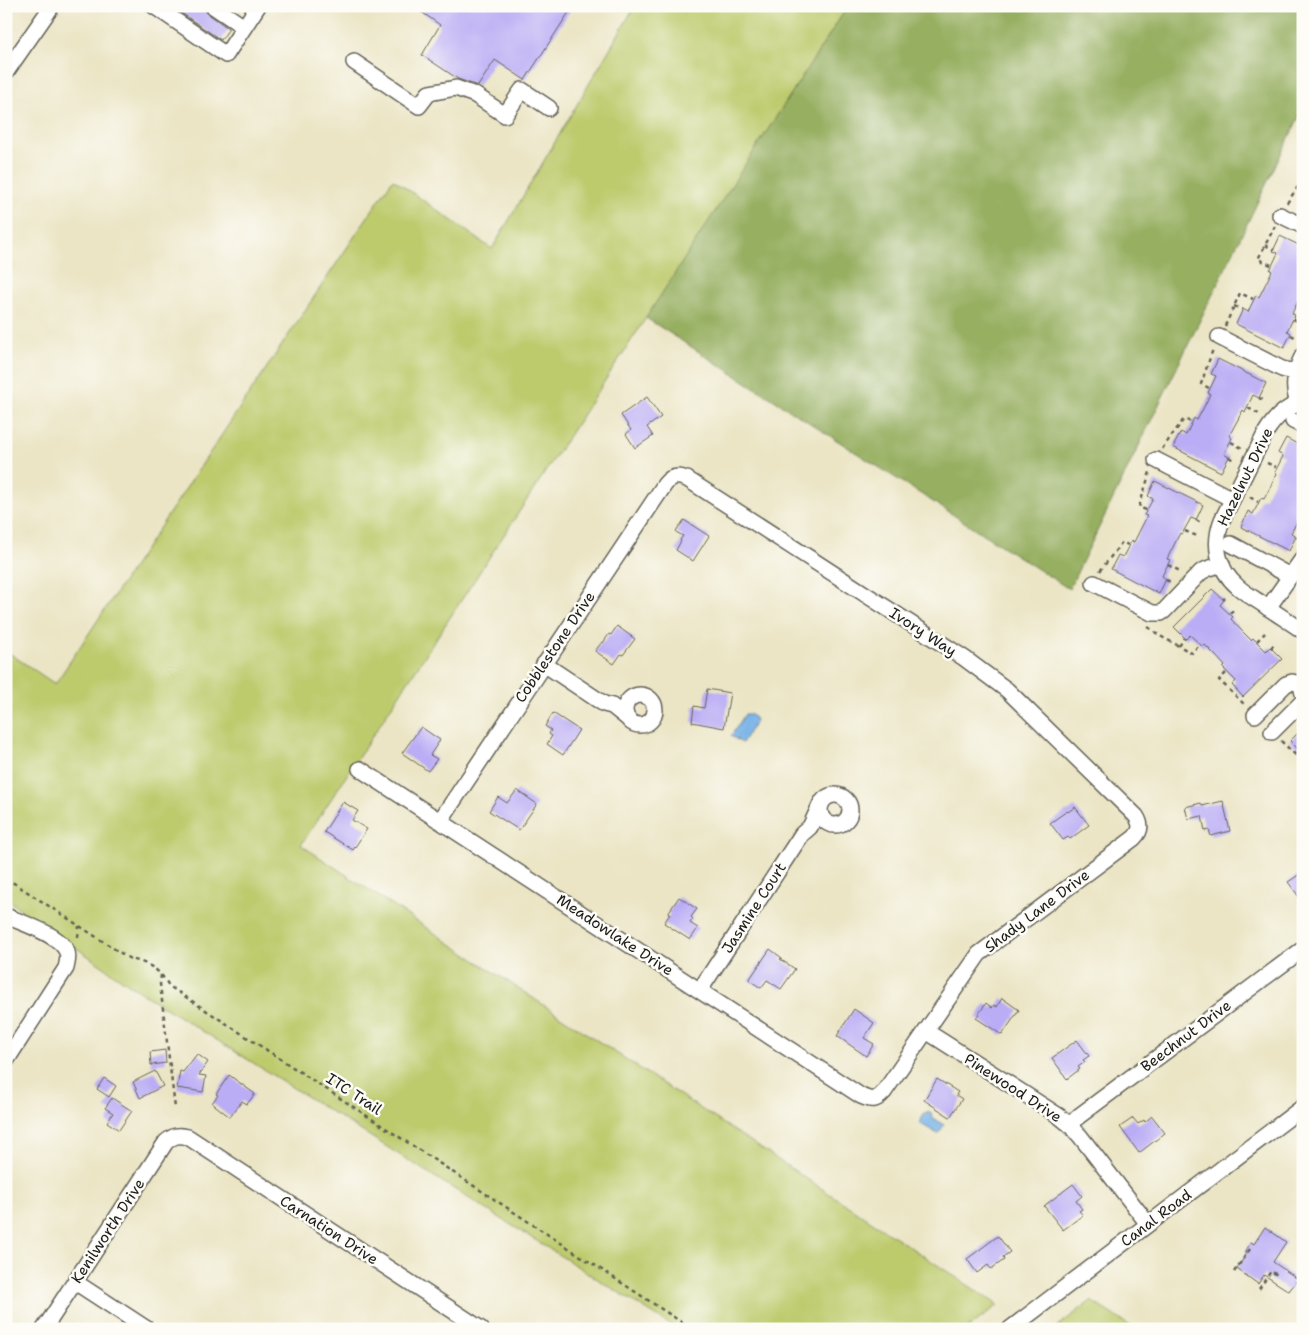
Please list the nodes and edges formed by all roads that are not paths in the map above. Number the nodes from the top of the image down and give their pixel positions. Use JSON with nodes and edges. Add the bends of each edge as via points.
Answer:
{"nodes":[{"id":1,"x":52,"y":6,"type":"edge"},
{"id":2,"x":154,"y":6,"type":"edge"},
{"id":3,"x":213,"y":6,"type":"edge"},
{"id":4,"x":258,"y":6,"type":"edge"},
{"id":5,"x":244,"y":27,"type":"junction"},
{"id":6,"x":354,"y":62,"type":"dead end"},
{"id":7,"x":6,"y":72,"type":"edge"},
{"id":8,"x":549,"y":108,"type":"dead end"},
{"id":9,"x":1280,"y":215,"type":"road end"},
{"id":10,"x":1303,"y":226,"type":"edge"},
{"id":11,"x":1219,"y":338,"type":"road end"},
{"id":12,"x":1303,"y":355,"type":"edge"},
{"id":13,"x":1296,"y":373,"type":"junction"},
{"id":14,"x":1300,"y":402,"type":"edge"},
{"id":15,"x":1156,"y":460,"type":"road end"},
{"id":16,"x":673,"y":477,"type":"joint"},
{"id":17,"x":1232,"y":499,"type":"junction"},
{"id":18,"x":1231,"y":544,"type":"dead end"},
{"id":19,"x":1303,"y":558,"type":"edge"},
{"id":20,"x":1222,"y":564,"type":"junction"},
{"id":21,"x":1290,"y":576,"type":"junction"},
{"id":22,"x":1095,"y":580,"type":"road end"},
{"id":23,"x":1268,"y":608,"type":"junction"},
{"id":24,"x":1303,"y":631,"type":"edge"},
{"id":25,"x":544,"y":664,"type":"junction"},
{"id":26,"x":1302,"y":687,"type":"edge"},
{"id":27,"x":630,"y":699,"type":"junction"},
{"id":28,"x":1303,"y":701,"type":"edge"},
{"id":29,"x":612,"y":706,"type":"junction"},
{"id":30,"x":1250,"y":710,"type":"road end"},
{"id":31,"x":627,"y":718,"type":"junction"},
{"id":32,"x":1274,"y":734,"type":"road end"},
{"id":33,"x":360,"y":769,"type":"dead end"},
{"id":34,"x":822,"y":803,"type":"junction"},
{"id":35,"x":440,"y":821,"type":"junction"},
{"id":36,"x":829,"y":825,"type":"junction"},
{"id":37,"x":810,"y":827,"type":"junction"},
{"id":38,"x":1141,"y":828,"type":"joint"},
{"id":39,"x":6,"y":916,"type":"edge"},
{"id":40,"x":1303,"y":949,"type":"edge"},
{"id":41,"x":700,"y":990,"type":"junction"},
{"id":42,"x":926,"y":1031,"type":"junction"},
{"id":43,"x":6,"y":1061,"type":"edge"},
{"id":44,"x":872,"y":1100,"type":"joint"},
{"id":45,"x":1303,"y":1107,"type":"edge"},
{"id":46,"x":1070,"y":1125,"type":"junction"},
{"id":47,"x":175,"y":1136,"type":"joint"},
{"id":48,"x":1148,"y":1224,"type":"junction"},
{"id":49,"x":75,"y":1282,"type":"junction"},
{"id":50,"x":44,"y":1329,"type":"edge"},
{"id":51,"x":147,"y":1329,"type":"edge"},
{"id":52,"x":481,"y":1329,"type":"edge"},
{"id":53,"x":1010,"y":1329,"type":"edge"}],
"edges":[{"from":1,"to":7,"type":"street"},
{"from":2,"to":5,"type":"street","via":[[226,55]]},
{"from":3,"to":5,"type":"street"},
{"from":4,"to":5,"type":"street"},
{"from":6,"to":8,"type":"street","via":[[419,106],[428,93],[456,88],[475,95],[505,115],[522,90]]},
{"from":9,"to":10,"type":"street"},
{"from":11,"to":13,"type":"street"},
{"from":12,"to":13,"type":"street"},
{"from":13,"to":14,"type":"street","via":[[1294,389]]},
{"from":14,"to":17,"type":"street","name":"Hazelnut Drive","via":[[1286,409],[1269,427]]},
{"from":15,"to":17,"type":"street"},
{"from":16,"to":25,"type":"street","name":"Cobblestone Drive","via":[[665,484]]},
{"from":16,"to":38,"type":"street","name":"Ivory Way","via":[[687,479],[986,674],[1007,690],[1136,816]]},
{"from":17,"to":20,"type":"street","name":"Hazelnut Drive","via":[[1218,531],[1217,550]]},
{"from":18,"to":21,"type":"street"},
{"from":19,"to":21,"type":"street"},
{"from":20,"to":22,"type":"street","via":[[1202,572],[1160,613],[1152,613]]},
{"from":20,"to":23,"type":"street","via":[[1239,588]]},
{"from":21,"to":23,"type":"street"},
{"from":23,"to":24,"type":"street"},
{"from":25,"to":29,"type":"street","via":[[604,704]]},
{"from":25,"to":35,"type":"street","name":"Cobblestone Drive"},
{"from":26,"to":30,"type":"street","via":[[1292,682],[1286,684]]},
{"from":27,"to":29,"type":"street"},
{"from":27,"to":31,"type":"street","via":[[625,708]]},
{"from":27,"to":31,"type":"street","via":[[644,695],[652,701],[655,710],[652,719],[644,725],[635,725]]},
{"from":28,"to":32,"type":"street"},
{"from":29,"to":31,"type":"street"},
{"from":33,"to":35,"type":"street","name":"Meadowlake Drive"},
{"from":34,"to":36,"type":"street","via":[[820,813]]},
{"from":34,"to":36,"type":"street","via":[[834,795],[844,798],[849,806],[847,820],[839,825]]},
{"from":34,"to":37,"type":"street","name":"Jasmine Court"},
{"from":35,"to":41,"type":"street","name":"Meadowlake Drive"},
{"from":36,"to":37,"type":"street"},
{"from":37,"to":41,"type":"street","name":"Jasmine Court","via":[[802,834]]},
{"from":38,"to":42,"type":"street","name":"Shady Lane Drive","via":[[1134,838],[979,954]]},
{"from":39,"to":43,"type":"street","via":[[58,941],[68,953],[66,968]]},
{"from":40,"to":46,"type":"street","name":"Beechnut Drive"},
{"from":41,"to":44,"type":"street","name":"Meadowlake Drive","via":[[861,1096]]},
{"from":42,"to":44,"type":"street","name":"Shady Lane Drive","via":[[884,1092]]},
{"from":42,"to":46,"type":"street","name":"Pinewood Drive"},
{"from":45,"to":48,"type":"street","name":"Canal Road"},
{"from":46,"to":48,"type":"street","name":"Pinewood Drive"},
{"from":47,"to":49,"type":"street","name":"Kenilworth Drive","via":[[166,1142]]},
{"from":47,"to":52,"type":"street","name":"Carnation Drive","via":[[188,1138]]},
{"from":48,"to":53,"type":"street","name":"Canal Road"},
{"from":49,"to":50,"type":"street","name":"Kenilworth Drive"},
{"from":49,"to":51,"type":"street"}]}
